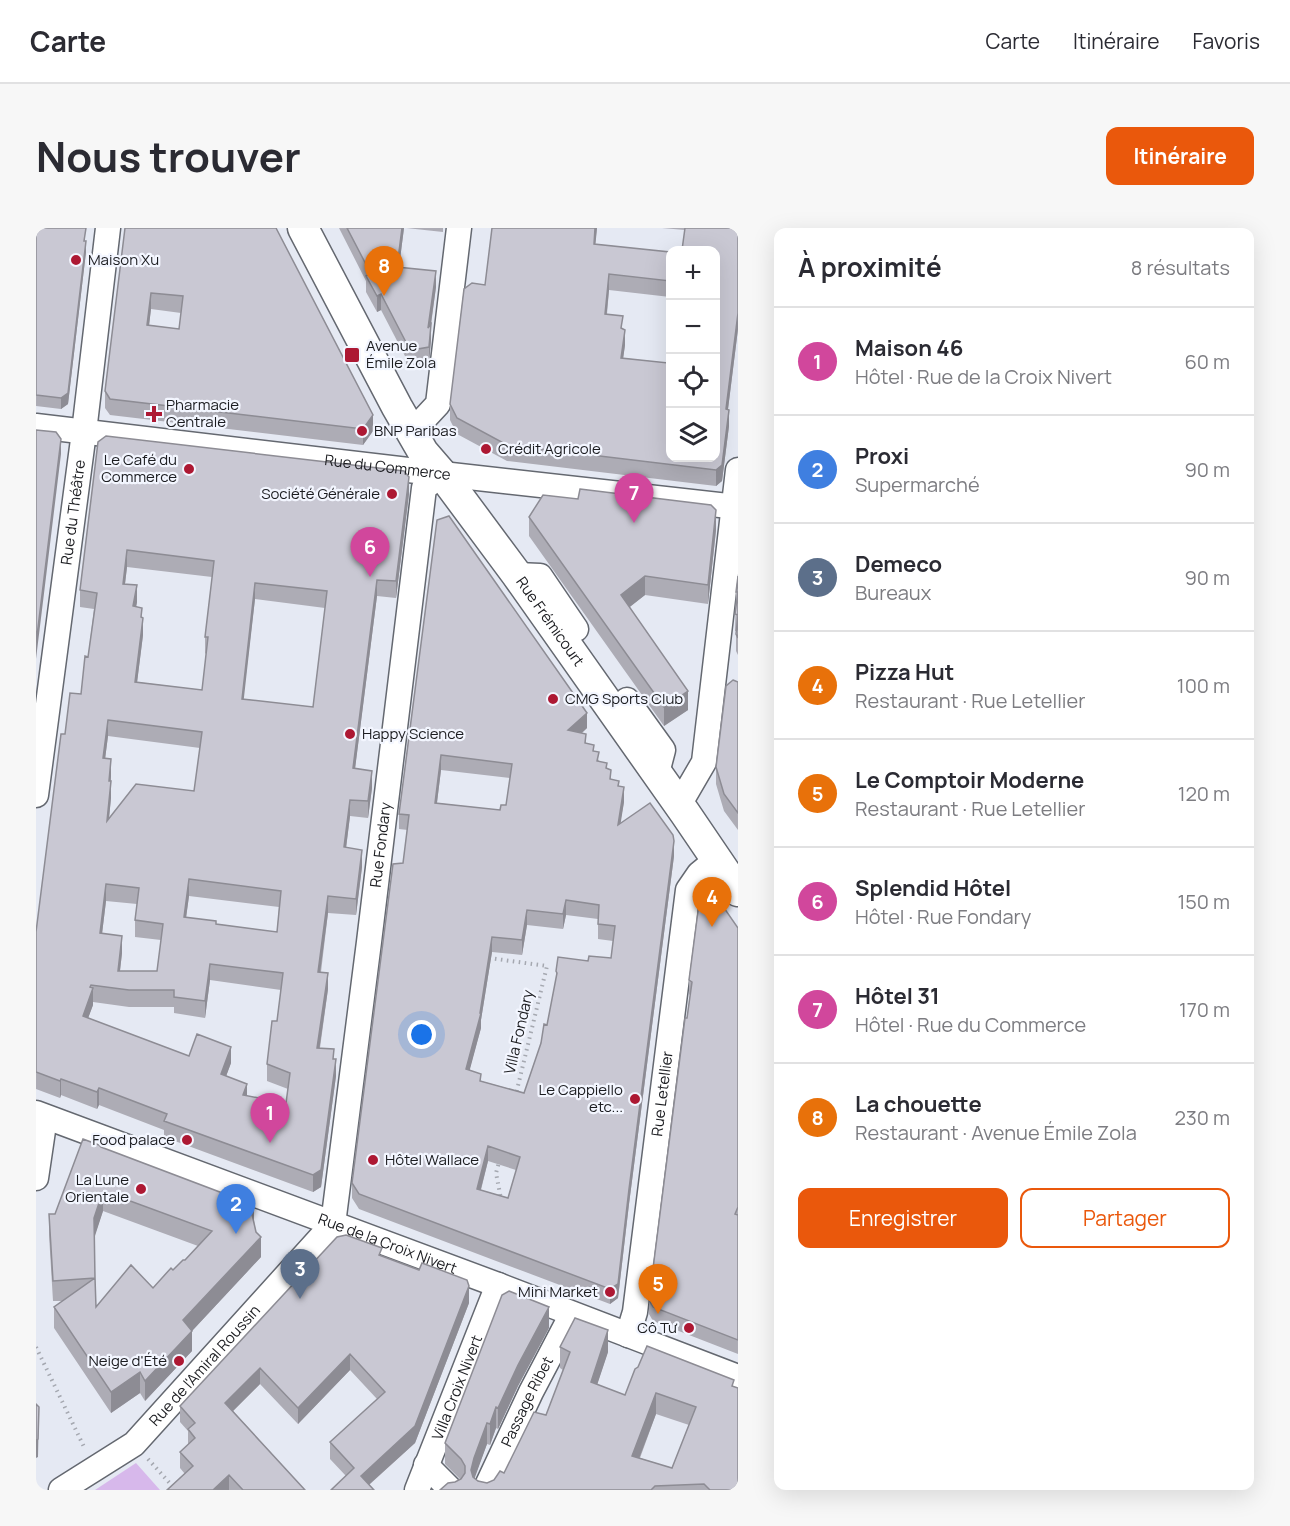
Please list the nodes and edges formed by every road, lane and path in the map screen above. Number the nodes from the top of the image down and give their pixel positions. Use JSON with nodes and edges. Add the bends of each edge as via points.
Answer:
{"nodes":[{"id":1,"x":108,"y":228,"type":"edge"},
{"id":2,"x":303,"y":228,"type":"edge"},
{"id":3,"x":459,"y":228,"type":"edge"},
{"id":4,"x":36,"y":426,"type":"edge"},
{"id":5,"x":84,"y":432,"type":"junction"},
{"id":6,"x":411,"y":433,"type":"junction"},
{"id":7,"x":738,"y":470,"type":"edge"},
{"id":8,"x":442,"y":474,"type":"junction"},
{"id":9,"x":736,"y":507,"type":"edge"},
{"id":10,"x":517,"y":575,"type":"junction"},
{"id":11,"x":576,"y":629,"type":"dead end"},
{"id":12,"x":713,"y":676,"type":"junction"},
{"id":13,"x":738,"y":684,"type":"edge"},
{"id":14,"x":42,"y":696,"type":"edge"},
{"id":15,"x":627,"y":700,"type":"dead end"},
{"id":16,"x":657,"y":773,"type":"junction"},
{"id":17,"x":36,"y":795,"type":"edge"},
{"id":18,"x":679,"y":805,"type":"junction"},
{"id":19,"x":716,"y":860,"type":"junction"},
{"id":20,"x":738,"y":891,"type":"edge"},
{"id":21,"x":489,"y":958,"type":"edge"},
{"id":22,"x":516,"y":1094,"type":"edge"},
{"id":23,"x":40,"y":1115,"type":"edge"},
{"id":24,"x":502,"y":1150,"type":"edge"},
{"id":25,"x":36,"y":1178,"type":"edge"},
{"id":26,"x":502,"y":1201,"type":"edge"},
{"id":27,"x":333,"y":1224,"type":"junction"},
{"id":28,"x":498,"y":1285,"type":"junction"},
{"id":29,"x":572,"y":1314,"type":"junction"},
{"id":30,"x":628,"y":1335,"type":"junction"},
{"id":31,"x":36,"y":1347,"type":"edge"},
{"id":32,"x":738,"y":1377,"type":"edge"},
{"id":33,"x":144,"y":1454,"type":"dead end"},
{"id":34,"x":426,"y":1465,"type":"junction"},
{"id":35,"x":94,"y":1469,"type":"junction"},
{"id":36,"x":61,"y":1490,"type":"edge"},
{"id":37,"x":176,"y":1490,"type":"edge"},
{"id":38,"x":417,"y":1490,"type":"edge"},
{"id":39,"x":451,"y":1490,"type":"edge"},
{"id":40,"x":485,"y":1490,"type":"edge"}],
"edges":[{"from":1,"to":5,"type":"street","name":"Rue du Théâtre"},
{"from":2,"to":6,"type":"main road"},
{"from":3,"to":6,"type":"street","via":[[438,404]]},
{"from":4,"to":5,"type":"street","name":"Rue du Commerce"},
{"from":5,"to":8,"type":"street","name":"Rue du Commerce"},
{"from":5,"to":14,"type":"street","name":"Rue du Théâtre"},
{"from":6,"to":8,"type":"main road"},
{"from":7,"to":9,"type":"street"},
{"from":8,"to":9,"type":"street","name":"Rue du Commerce"},
{"from":8,"to":10,"type":"main road","name":"Rue Frémicourt"},
{"from":8,"to":27,"type":"street","name":"Rue Fondary","via":[[424,488]]},
{"from":9,"to":12,"type":"street"},
{"from":10,"to":11,"type":"street","via":[[540,576]]},
{"from":10,"to":16,"type":"main road","name":"Rue Frémicourt"},
{"from":12,"to":13,"type":"street"},
{"from":12,"to":18,"type":"street","via":[[704,762]]},
{"from":14,"to":17,"type":"street","name":"Rue du Théâtre"},
{"from":15,"to":16,"type":"street","via":[[663,750]]},
{"from":16,"to":18,"type":"main road","name":"Rue Frémicourt"},
{"from":18,"to":19,"type":"main road","name":"Rue Frémicourt"},
{"from":19,"to":20,"type":"main road","name":"Rue Frémicourt"},
{"from":19,"to":30,"type":"street","name":"Rue Letellier","via":[[688,890],[635,1312]]},
{"from":21,"to":22,"type":"path","name":"Villa Fondary","via":[[547,966]]},
{"from":23,"to":25,"type":"street"},
{"from":23,"to":27,"type":"street","name":"Rue de la Croix Nivert"},
{"from":24,"to":26,"type":"path","via":[[496,1173]]},
{"from":27,"to":28,"type":"street","name":"Rue de la Croix Nivert"},
{"from":27,"to":35,"type":"street","name":"Rue de l'Amiral Roussin","via":[[134,1443]]},
{"from":28,"to":29,"type":"street","name":"Rue de la Croix Nivert"},
{"from":28,"to":34,"type":"street","name":"Villa Croix Nivert"},
{"from":29,"to":30,"type":"street","name":"Rue de la Croix Nivert"},
{"from":29,"to":40,"type":"street","name":"Passage Ribet"},
{"from":30,"to":32,"type":"street","name":"Rue de la Croix Nivert"},
{"from":31,"to":35,"type":"path"},
{"from":33,"to":37,"type":"path"},
{"from":34,"to":38,"type":"street","name":"Villa Croix Nivert"},
{"from":34,"to":39,"type":"street"},
{"from":35,"to":36,"type":"street","name":"Rue de l'Amiral Roussin"}]}
